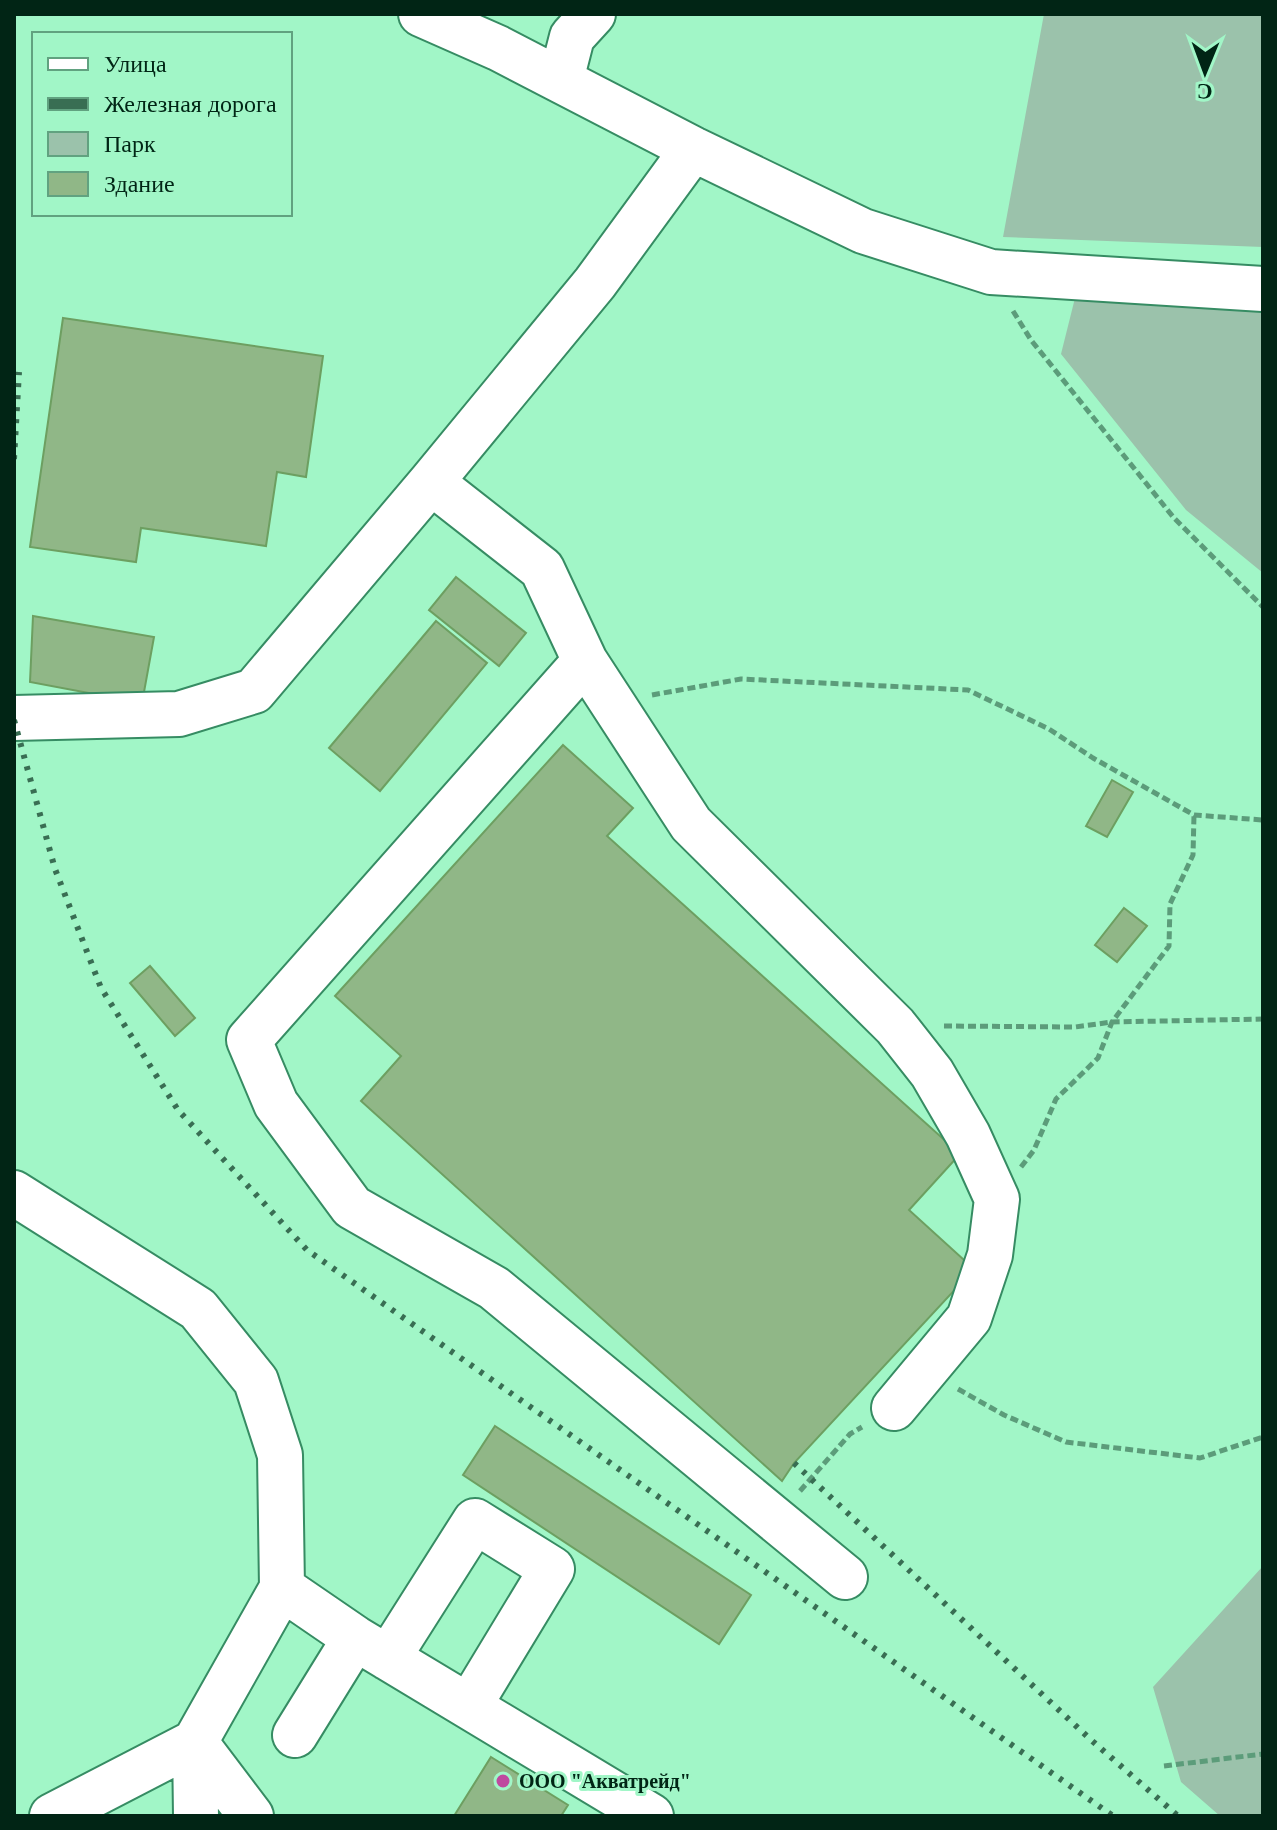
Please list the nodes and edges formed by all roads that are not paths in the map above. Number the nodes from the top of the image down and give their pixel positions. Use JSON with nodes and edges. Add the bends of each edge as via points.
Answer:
{"nodes":[{"id":1,"x":421,"y":14,"type":"edge"},
{"id":2,"x":593,"y":14,"type":"edge"},
{"id":3,"x":561,"y":80,"type":"junction"},
{"id":4,"x":693,"y":149,"type":"junction"},
{"id":5,"x":1263,"y":289,"type":"edge"},
{"id":6,"x":431,"y":482,"type":"junction"},
{"id":7,"x":585,"y":661,"type":"junction"},
{"id":8,"x":14,"y":718,"type":"edge"},
{"id":9,"x":14,"y":1193,"type":"edge"},
{"id":10,"x":894,"y":1408,"type":"road end"},
{"id":11,"x":845,"y":1577,"type":"dead end"},
{"id":12,"x":282,"y":1588,"type":"junction"},
{"id":13,"x":372,"y":1648,"type":"junction"},
{"id":14,"x":469,"y":1706,"type":"junction"},
{"id":15,"x":295,"y":1735,"type":"dead end"},
{"id":16,"x":195,"y":1742,"type":"junction"},
{"id":17,"x":632,"y":1811,"type":"edge"},
{"id":18,"x":52,"y":1816,"type":"edge"},
{"id":19,"x":196,"y":1816,"type":"edge"},
{"id":20,"x":251,"y":1816,"type":"edge"}],
"edges":[{"from":1,"to":3,"type":"street"},
{"from":2,"to":3,"type":"street","via":[[572,37]]},
{"from":3,"to":4,"type":"street"},
{"from":4,"to":5,"type":"street","via":[[863,231],[991,272]]},
{"from":4,"to":6,"type":"street","via":[[595,283]]},
{"from":6,"to":7,"type":"street","via":[[542,569]]},
{"from":6,"to":8,"type":"street","via":[[254,691],[179,714]]},
{"from":7,"to":10,"type":"street","via":[[691,824],[895,1026],[932,1073],[997,1199],[990,1255],[969,1318]]},
{"from":7,"to":11,"type":"street","via":[[249,1040],[276,1104],[352,1207],[494,1288]]},
{"from":9,"to":12,"type":"street","via":[[198,1309],[256,1381],[280,1455]]},
{"from":12,"to":13,"type":"street"},
{"from":12,"to":16,"type":"street"},
{"from":13,"to":14,"type":"street"},
{"from":13,"to":14,"type":"street","via":[[475,1521],[552,1569]]},
{"from":13,"to":15,"type":"street"},
{"from":14,"to":17,"type":"street"},
{"from":16,"to":18,"type":"street"},
{"from":16,"to":19,"type":"street"},
{"from":16,"to":20,"type":"street"}]}
